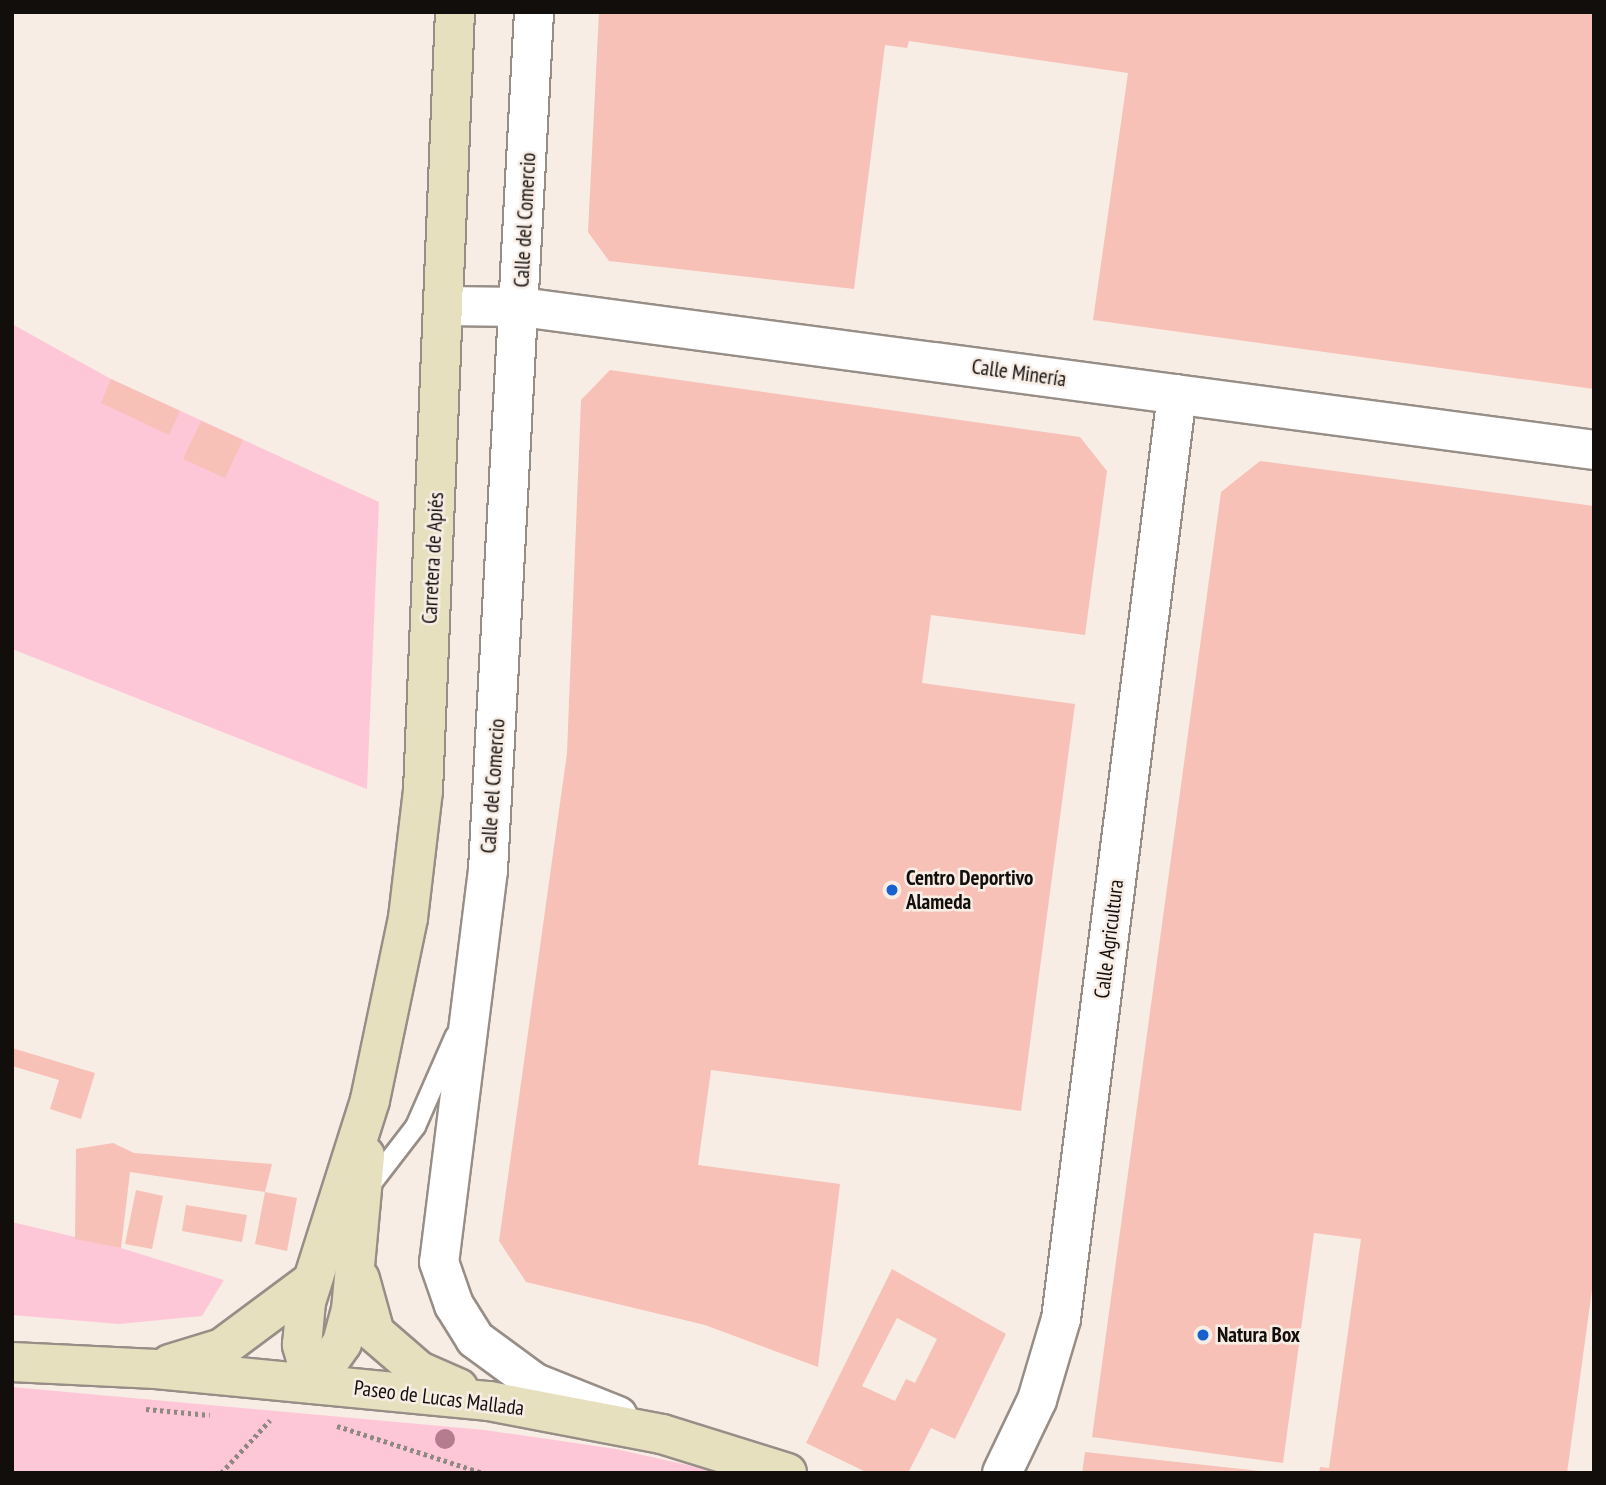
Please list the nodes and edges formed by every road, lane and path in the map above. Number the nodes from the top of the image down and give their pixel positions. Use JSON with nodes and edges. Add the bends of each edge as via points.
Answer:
{"nodes":[{"id":1,"x":454,"y":12,"type":"edge"},
{"id":2,"x":534,"y":12,"type":"edge"},
{"id":3,"x":444,"y":306,"type":"junction"},
{"id":4,"x":521,"y":307,"type":"junction"},
{"id":5,"x":1177,"y":394,"type":"junction"},
{"id":6,"x":1594,"y":450,"type":"edge"},
{"id":7,"x":472,"y":996,"type":"junction"},
{"id":8,"x":370,"y":1100,"type":"junction"},
{"id":9,"x":361,"y":1196,"type":"junction"},
{"id":10,"x":356,"y":1260,"type":"junction"},
{"id":11,"x":311,"y":1282,"type":"junction"},
{"id":12,"x":12,"y":1350,"type":"edge"},
{"id":13,"x":12,"y":1362,"type":"edge"},
{"id":14,"x":83,"y":1363,"type":"junction"},
{"id":15,"x":156,"y":1369,"type":"junction"},
{"id":16,"x":313,"y":1384,"type":"junction"},
{"id":17,"x":489,"y":1401,"type":"junction"},
{"id":18,"x":134,"y":1408,"type":"dead end"},
{"id":19,"x":215,"y":1415,"type":"dead end"},
{"id":20,"x":256,"y":1419,"type":"dead end"},
{"id":21,"x":270,"y":1420,"type":"junction"},
{"id":22,"x":282,"y":1421,"type":"dead end"},
{"id":23,"x":330,"y":1424,"type":"dead end"},
{"id":24,"x":662,"y":1434,"type":"junction"},
{"id":25,"x":221,"y":1473,"type":"edge"},
{"id":26,"x":484,"y":1473,"type":"edge"},
{"id":27,"x":787,"y":1473,"type":"edge"},
{"id":28,"x":1002,"y":1473,"type":"edge"}],
"edges":[{"from":1,"to":3,"type":"street","name":"Carretera de Apiés"},
{"from":2,"to":4,"type":"street","name":"Calle del Comercio"},
{"from":3,"to":4,"type":"street","name":"Calle Minería"},
{"from":3,"to":8,"type":"street","name":"Carretera de Apiés","via":[[423,791],[408,918]]},
{"from":4,"to":5,"type":"street","name":"Calle Minería"},
{"from":4,"to":7,"type":"street","name":"Calle del Comercio","via":[[488,870]]},
{"from":5,"to":6,"type":"street","name":"Calle Minería"},
{"from":5,"to":28,"type":"street","name":"Calle Agricultura","via":[[1061,1319],[1037,1400]]},
{"from":7,"to":9,"type":"lane","via":[[415,1126]]},
{"from":7,"to":24,"type":"street","name":"Calle del Comercio","via":[[439,1262],[454,1305],[475,1339],[535,1383]]},
{"from":8,"to":9,"type":"street"},
{"from":8,"to":11,"type":"street"},
{"from":9,"to":10,"type":"street"},
{"from":10,"to":16,"type":"street","via":[[342,1343]]},
{"from":10,"to":17,"type":"street","via":[[375,1333],[392,1352],[419,1371]]},
{"from":11,"to":15,"type":"street","via":[[222,1348]]},
{"from":11,"to":16,"type":"street","via":[[301,1335]]},
{"from":12,"to":14,"type":"street","name":"Paseo de Lucas Mallada"},
{"from":13,"to":14,"type":"street","name":"Paseo de Lucas Mallada"},
{"from":14,"to":15,"type":"street","name":"Paseo de Lucas Mallada"},
{"from":15,"to":16,"type":"street","name":"Paseo de Lucas Mallada"},
{"from":16,"to":17,"type":"street","name":"Paseo de Lucas Mallada"},
{"from":17,"to":24,"type":"street","name":"Paseo de Lucas Mallada"},
{"from":18,"to":19,"type":"path"},
{"from":20,"to":21,"type":"path"},
{"from":21,"to":22,"type":"path"},
{"from":21,"to":25,"type":"path"},
{"from":23,"to":26,"type":"path"},
{"from":24,"to":27,"type":"street","name":"Paseo de Lucas Mallada"}]}
